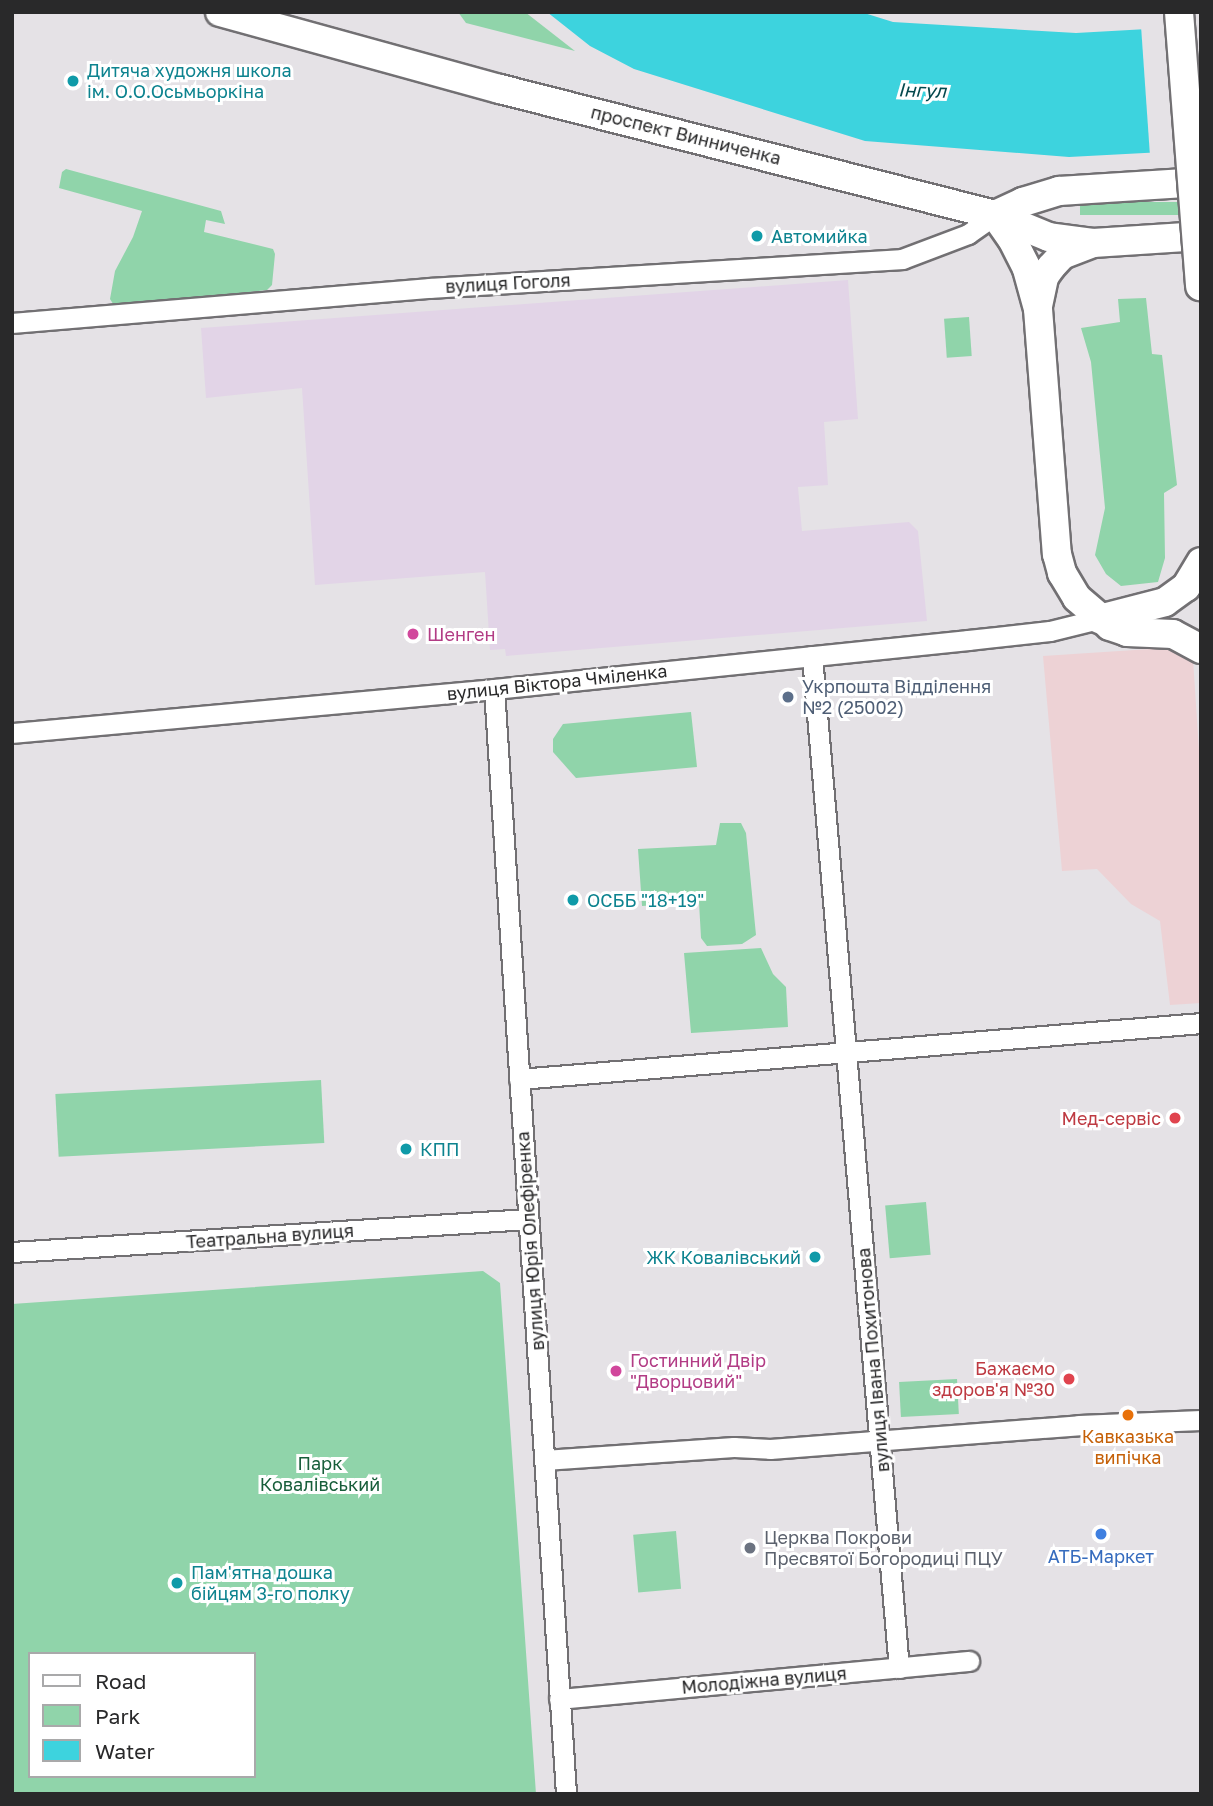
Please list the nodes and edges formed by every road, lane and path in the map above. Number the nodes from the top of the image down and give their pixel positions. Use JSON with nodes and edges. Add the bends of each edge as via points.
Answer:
{"nodes":[{"id":1,"x":220,"y":12,"type":"edge"},
{"id":2,"x":1179,"y":12,"type":"edge"},
{"id":3,"x":1201,"y":182,"type":"edge"},
{"id":4,"x":995,"y":215,"type":"junction"},
{"id":5,"x":1201,"y":236,"type":"edge"},
{"id":6,"x":1093,"y":243,"type":"junction"},
{"id":7,"x":1200,"y":286,"type":"edge"},
{"id":8,"x":1201,"y":296,"type":"edge"},
{"id":9,"x":1038,"y":309,"type":"junction"},
{"id":10,"x":12,"y":323,"type":"edge"},
{"id":11,"x":1201,"y":562,"type":"edge"},
{"id":12,"x":1099,"y":619,"type":"junction"},
{"id":13,"x":1201,"y":649,"type":"edge"},
{"id":14,"x":812,"y":656,"type":"junction"},
{"id":15,"x":494,"y":689,"type":"junction"},
{"id":16,"x":12,"y":733,"type":"edge"},
{"id":17,"x":1201,"y":1023,"type":"edge"},
{"id":18,"x":846,"y":1053,"type":"junction"},
{"id":19,"x":519,"y":1079,"type":"junction"},
{"id":20,"x":528,"y":1219,"type":"junction"},
{"id":21,"x":12,"y":1252,"type":"edge"},
{"id":22,"x":1201,"y":1420,"type":"edge"},
{"id":23,"x":880,"y":1441,"type":"junction"},
{"id":24,"x":544,"y":1460,"type":"junction"},
{"id":25,"x":969,"y":1661,"type":"dead end"},
{"id":26,"x":899,"y":1668,"type":"junction"},
{"id":27,"x":559,"y":1699,"type":"junction"},
{"id":28,"x":566,"y":1794,"type":"edge"}],
"edges":[{"from":1,"to":4,"type":"main road","name":"проспект Винниченка","via":[[500,89]]},
{"from":2,"to":7,"type":"main road","bridge":true},
{"from":3,"to":4,"type":"main road","via":[[1059,191]]},
{"from":4,"to":6,"type":"main road","name":"проспект Винниченка","via":[[1049,237]]},
{"from":4,"to":9,"type":"main road","via":[[1027,269]]},
{"from":4,"to":10,"type":"street","name":"вулиця Гоголя","via":[[968,234],[902,259],[430,288]]},
{"from":5,"to":6,"type":"main road"},
{"from":6,"to":9,"type":"main road","via":[[1062,256],[1051,267]]},
{"from":7,"to":8,"type":"main road"},
{"from":9,"to":12,"type":"main road","via":[[1057,554],[1077,598]]},
{"from":11,"to":12,"type":"main road","via":[[1186,587],[1165,602]]},
{"from":12,"to":13,"type":"main road","via":[[1127,632],[1173,634]]},
{"from":12,"to":14,"type":"street","name":"вулиця Віктора Чміленка","via":[[1045,631]]},
{"from":14,"to":15,"type":"street","name":"вулиця Віктора Чміленка"},
{"from":14,"to":18,"type":"street","name":"вулиця Івана Похитонова"},
{"from":15,"to":16,"type":"street","name":"вулиця Віктора Чміленка"},
{"from":15,"to":19,"type":"street","name":"вулиця Юрія Олефіренка"},
{"from":17,"to":18,"type":"street"},
{"from":18,"to":19,"type":"street"},
{"from":18,"to":23,"type":"street","name":"вулиця Івана Похитонова"},
{"from":19,"to":20,"type":"street","name":"вулиця Юрія Олефіренка"},
{"from":20,"to":21,"type":"street","name":"Театральна вулиця"},
{"from":20,"to":24,"type":"street","name":"вулиця Юрія Олефіренка"},
{"from":22,"to":23,"type":"street"},
{"from":23,"to":24,"type":"street"},
{"from":23,"to":26,"type":"street","name":"вулиця Івана Похитонова"},
{"from":24,"to":27,"type":"street","name":"вулиця Юрія Олефіренка"},
{"from":25,"to":26,"type":"street","name":"Молодіжна вулиця"},
{"from":26,"to":27,"type":"street","name":"Молодіжна вулиця"},
{"from":27,"to":28,"type":"street","name":"вулиця Юрія Олефіренка"}]}
